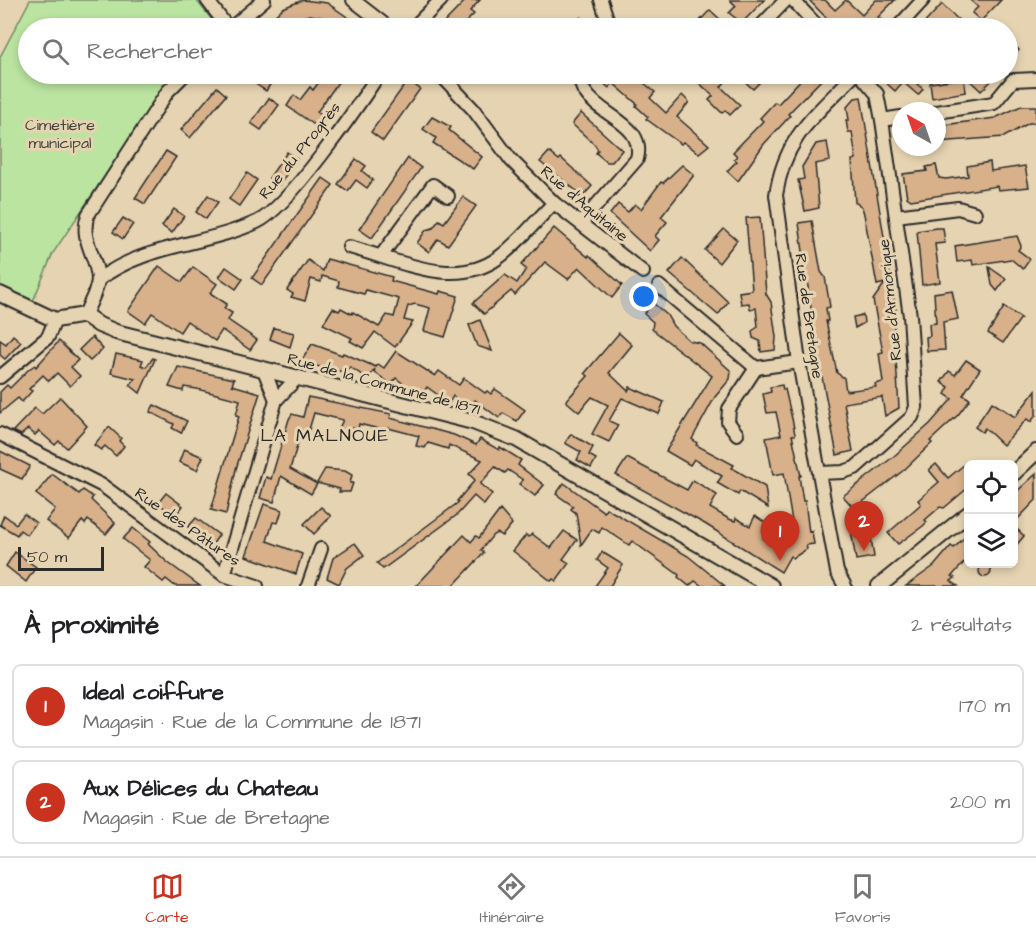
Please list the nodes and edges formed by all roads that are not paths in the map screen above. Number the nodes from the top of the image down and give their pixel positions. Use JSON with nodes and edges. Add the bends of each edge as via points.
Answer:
{"nodes":[{"id":1,"x":207,"y":0,"type":"edge"},
{"id":2,"x":264,"y":0,"type":"edge"},
{"id":3,"x":353,"y":0,"type":"edge"},
{"id":4,"x":441,"y":0,"type":"edge"},
{"id":5,"x":601,"y":0,"type":"edge"},
{"id":6,"x":786,"y":0,"type":"edge"},
{"id":7,"x":793,"y":0,"type":"edge"},
{"id":8,"x":923,"y":0,"type":"edge"},
{"id":9,"x":222,"y":18,"type":"edge"},
{"id":10,"x":242,"y":18,"type":"edge"},
{"id":11,"x":376,"y":18,"type":"edge"},
{"id":12,"x":423,"y":18,"type":"edge"},
{"id":13,"x":607,"y":18,"type":"edge"},
{"id":14,"x":769,"y":18,"type":"edge"},
{"id":15,"x":810,"y":18,"type":"edge"},
{"id":16,"x":906,"y":18,"type":"edge"},
{"id":17,"x":1036,"y":79,"type":"edge"},
{"id":18,"x":1018,"y":80,"type":"edge"},
{"id":19,"x":175,"y":84,"type":"edge"},
{"id":20,"x":372,"y":84,"type":"edge"},
{"id":21,"x":449,"y":84,"type":"edge"},
{"id":22,"x":582,"y":84,"type":"edge"},
{"id":23,"x":846,"y":84,"type":"edge"},
{"id":24,"x":868,"y":84,"type":"edge"},
{"id":25,"x":1010,"y":84,"type":"edge"},
{"id":26,"x":946,"y":111,"type":"edge"},
{"id":27,"x":892,"y":118,"type":"edge"},
{"id":28,"x":882,"y":120,"type":"junction"},
{"id":29,"x":448,"y":196,"type":"dead end"},
{"id":30,"x":554,"y":202,"type":"junction"},
{"id":31,"x":975,"y":213,"type":"dead end"},
{"id":32,"x":896,"y":216,"type":"junction"},
{"id":33,"x":581,"y":223,"type":"junction"},
{"id":34,"x":349,"y":247,"type":"dead end"},
{"id":35,"x":381,"y":255,"type":"junction"},
{"id":36,"x":643,"y":272,"type":"dead end"},
{"id":37,"x":98,"y":280,"type":"junction"},
{"id":38,"x":659,"y":286,"type":"dead end"},
{"id":39,"x":0,"y":294,"type":"edge"},
{"id":40,"x":85,"y":315,"type":"junction"},
{"id":41,"x":55,"y":320,"type":"junction"},
{"id":42,"x":799,"y":362,"type":"junction"},
{"id":43,"x":756,"y":369,"type":"junction"},
{"id":44,"x":264,"y":370,"type":"junction"},
{"id":45,"x":0,"y":377,"type":"edge"},
{"id":46,"x":298,"y":377,"type":"junction"},
{"id":47,"x":276,"y":399,"type":"junction"},
{"id":48,"x":0,"y":434,"type":"edge"},
{"id":49,"x":737,"y":434,"type":"dead end"},
{"id":50,"x":1036,"y":452,"type":"edge"},
{"id":51,"x":1018,"y":469,"type":"edge"},
{"id":52,"x":820,"y":473,"type":"junction"},
{"id":53,"x":964,"y":518,"type":"edge"},
{"id":54,"x":321,"y":549,"type":"dead end"},
{"id":55,"x":224,"y":575,"type":"junction"},
{"id":56,"x":257,"y":586,"type":"edge"},
{"id":57,"x":308,"y":586,"type":"edge"},
{"id":58,"x":771,"y":586,"type":"edge"},
{"id":59,"x":845,"y":586,"type":"edge"},
{"id":60,"x":879,"y":586,"type":"edge"}],
"edges":[{"from":1,"to":9,"type":"street"},
{"from":2,"to":10,"type":"street"},
{"from":3,"to":11,"type":"street"},
{"from":4,"to":12,"type":"street"},
{"from":5,"to":13,"type":"street"},
{"from":6,"to":14,"type":"street"},
{"from":7,"to":15,"type":"street"},
{"from":8,"to":16,"type":"street"},
{"from":17,"to":18,"type":"street"},
{"from":19,"to":37,"type":"street","via":[[88,215],[85,238]]},
{"from":20,"to":37,"type":"street","name":"Rue du Progrès","via":[[282,203],[259,221],[220,236],[161,248],[114,268]]},
{"from":21,"to":30,"type":"street","name":"Rue d'Aquitaine","via":[[511,160]]},
{"from":22,"to":33,"type":"street","via":[[585,93],[637,136],[640,147],[637,159]]},
{"from":23,"to":42,"type":"street","name":"Rue de Bretagne","via":[[800,132],[780,169],[776,195]]},
{"from":24,"to":28,"type":"street","name":"Rue d'Armorique","via":[[877,94]]},
{"from":25,"to":26,"type":"street","via":[[994,103]]},
{"from":27,"to":28,"type":"street"},
{"from":28,"to":32,"type":"street","name":"Rue d'Armorique"},
{"from":29,"to":35,"type":"street","via":[[433,185]]},
{"from":30,"to":33,"type":"street","name":"Rue d'Aquitaine"},
{"from":30,"to":35,"type":"street","via":[[498,258],[467,272],[443,273]]},
{"from":31,"to":32,"type":"street","via":[[958,208]]},
{"from":32,"to":52,"type":"street","name":"Rue d'Armorique","via":[[910,316],[916,406],[912,417],[855,468]]},
{"from":33,"to":36,"type":"street","name":"Rue d'Aquitaine"},
{"from":34,"to":35,"type":"street"},
{"from":37,"to":40,"type":"street"},
{"from":38,"to":43,"type":"street"},
{"from":39,"to":41,"type":"street"},
{"from":40,"to":41,"type":"street"},
{"from":40,"to":44,"type":"street","name":"Rue de la Commune de 1871","via":[[116,332]]},
{"from":41,"to":45,"type":"street","via":[[48,337]]},
{"from":42,"to":43,"type":"street"},
{"from":42,"to":52,"type":"street","name":"Rue de Bretagne"},
{"from":43,"to":49,"type":"street","via":[[729,409],[728,422]]},
{"from":44,"to":46,"type":"street","name":"Rue de la Commune de 1871"},
{"from":44,"to":47,"type":"street"},
{"from":46,"to":47,"type":"street"},
{"from":46,"to":58,"type":"street","name":"Rue de la Commune de 1871","via":[[461,418],[516,439]]},
{"from":47,"to":55,"type":"street"},
{"from":48,"to":55,"type":"street","name":"Rue des Pâtures","via":[[104,486]]},
{"from":50,"to":51,"type":"street"},
{"from":52,"to":59,"type":"street","name":"Rue de Bretagne","via":[[837,572]]},
{"from":53,"to":60,"type":"street"},
{"from":54,"to":57,"type":"street"},
{"from":55,"to":56,"type":"street","name":"Rue des Pâtures"}]}
